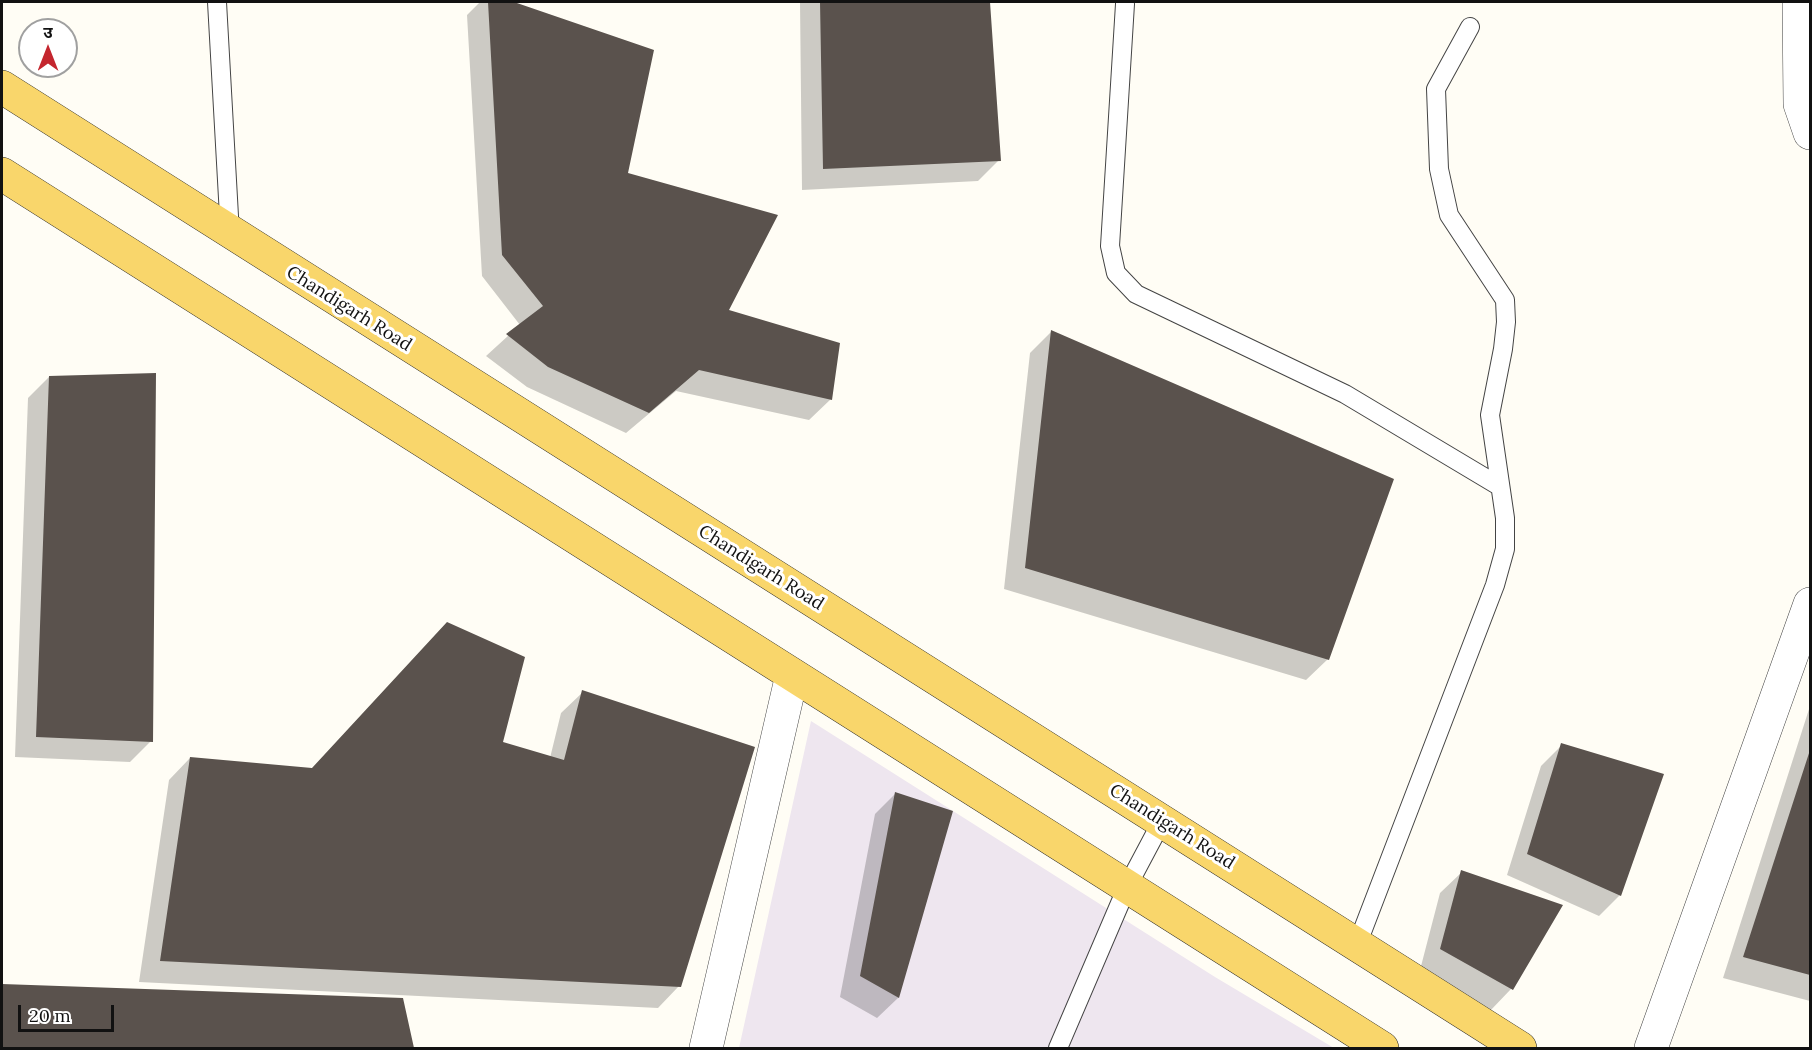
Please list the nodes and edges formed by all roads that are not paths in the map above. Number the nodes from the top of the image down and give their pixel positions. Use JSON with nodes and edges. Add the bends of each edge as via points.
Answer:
{"nodes":[{"id":1,"x":217,"y":2,"type":"edge"},
{"id":2,"x":1799,"y":2,"type":"edge"},
{"id":3,"x":1125,"y":4,"type":"dead end"},
{"id":4,"x":1470,"y":27,"type":"dead end"},
{"id":5,"x":2,"y":87,"type":"edge"},
{"id":6,"x":1810,"y":133,"type":"edge"},
{"id":7,"x":2,"y":174,"type":"edge"},
{"id":8,"x":230,"y":234,"type":"junction"},
{"id":9,"x":1499,"y":486,"type":"junction"},
{"id":10,"x":1810,"y":604,"type":"edge"},
{"id":11,"x":792,"y":675,"type":"junction"},
{"id":12,"x":1162,"y":821,"type":"junction"},
{"id":13,"x":1127,"y":887,"type":"junction"},
{"id":14,"x":1357,"y":945,"type":"junction"},
{"id":15,"x":706,"y":1048,"type":"edge"},
{"id":16,"x":1058,"y":1048,"type":"edge"},
{"id":17,"x":1382,"y":1048,"type":"edge"},
{"id":18,"x":1520,"y":1048,"type":"edge"},
{"id":19,"x":1651,"y":1048,"type":"edge"}],
"edges":[{"from":1,"to":8,"type":"lane"},
{"from":2,"to":6,"type":"street","via":[[1800,104]]},
{"from":3,"to":9,"type":"lane","via":[[1110,246],[1116,273],[1136,294],[1345,394]]},
{"from":4,"to":9,"type":"lane","via":[[1436,89],[1439,170],[1449,215],[1505,300],[1503,349],[1490,415]]},
{"from":5,"to":8,"type":"main road","name":"Chandigarh Road"},
{"from":7,"to":11,"type":"main road"},
{"from":8,"to":12,"type":"main road","name":"Chandigarh Road"},
{"from":9,"to":14,"type":"lane","via":[[1505,549],[1495,585]]},
{"from":10,"to":19,"type":"street"},
{"from":11,"to":13,"type":"main road"},
{"from":11,"to":15,"type":"street"},
{"from":12,"to":13,"type":"lane"},
{"from":12,"to":14,"type":"main road","name":"Chandigarh Road"},
{"from":13,"to":16,"type":"lane"},
{"from":13,"to":17,"type":"main road"},
{"from":14,"to":18,"type":"main road","name":"Chandigarh Road"}]}
